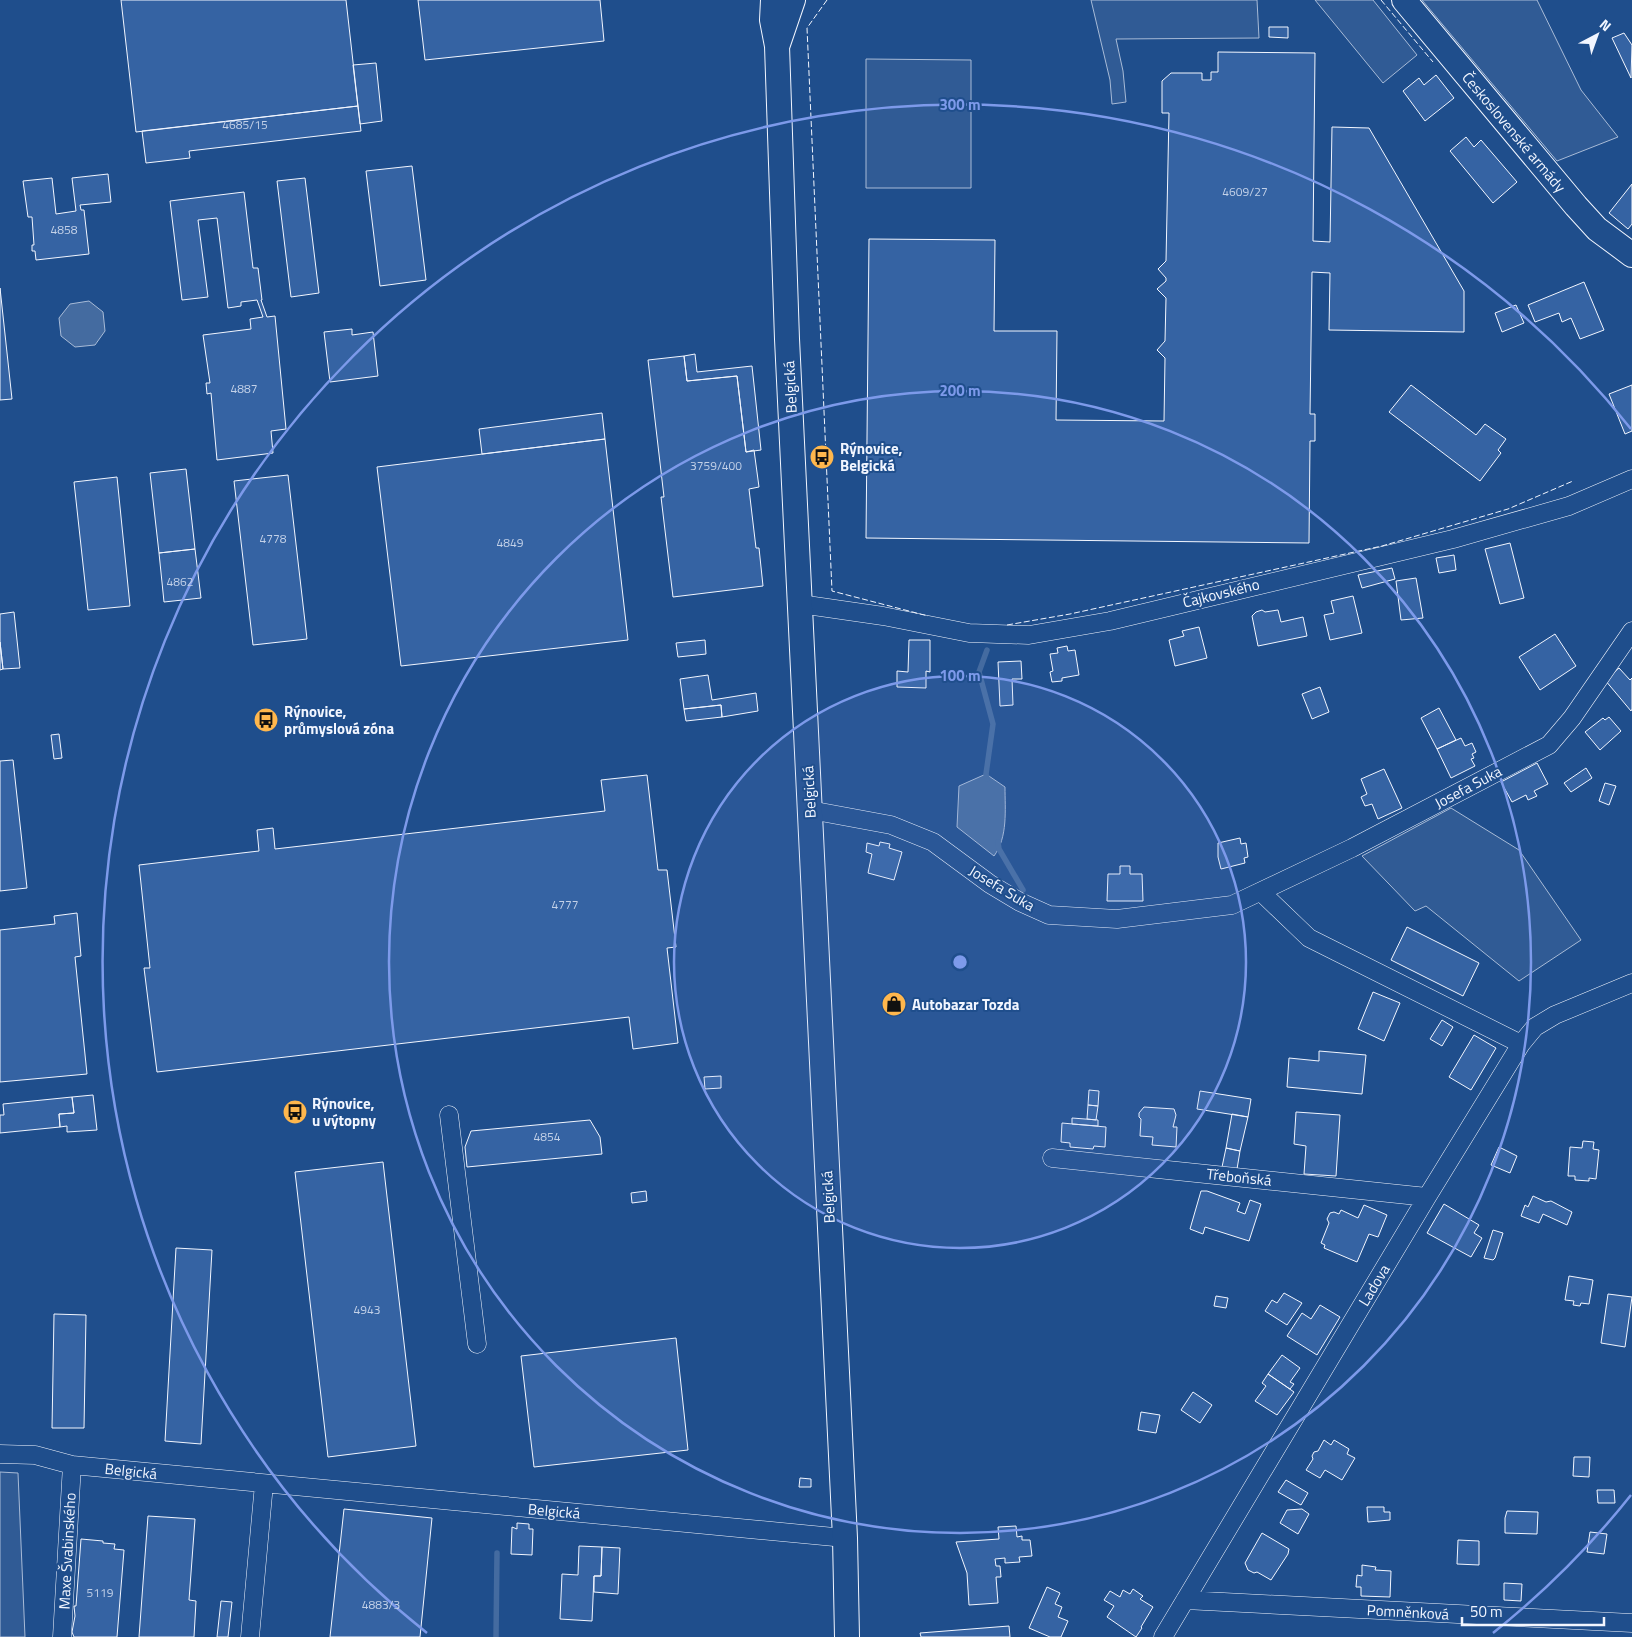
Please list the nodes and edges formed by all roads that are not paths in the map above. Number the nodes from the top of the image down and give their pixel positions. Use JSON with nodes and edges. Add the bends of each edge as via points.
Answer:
{"nodes":[{"id":1,"x":773,"y":0,"type":"edge"},
{"id":2,"x":793,"y":0,"type":"edge"},
{"id":3,"x":1404,"y":0,"type":"edge"},
{"id":4,"x":777,"y":46,"type":"junction"},
{"id":5,"x":1632,"y":255,"type":"edge"},
{"id":6,"x":1632,"y":479,"type":"edge"},
{"id":7,"x":800,"y":604,"type":"junction"},
{"id":8,"x":1632,"y":631,"type":"edge"},
{"id":9,"x":810,"y":810,"type":"junction"},
{"id":10,"x":1261,"y":892,"type":"junction"},
{"id":11,"x":1632,"y":983,"type":"edge"},
{"id":12,"x":1522,"y":1044,"type":"junction"},
{"id":13,"x":449,"y":1115,"type":"dead end"},
{"id":14,"x":1052,"y":1158,"type":"dead end"},
{"id":15,"x":1427,"y":1197,"type":"junction"},
{"id":16,"x":477,"y":1344,"type":"dead end"},
{"id":17,"x":0,"y":1454,"type":"edge"},
{"id":18,"x":72,"y":1465,"type":"junction"},
{"id":19,"x":264,"y":1484,"type":"junction"},
{"id":20,"x":844,"y":1538,"type":"junction"},
{"id":21,"x":1184,"y":1600,"type":"junction"},
{"id":22,"x":1632,"y":1623,"type":"edge"},
{"id":23,"x":62,"y":1637,"type":"edge"},
{"id":24,"x":250,"y":1637,"type":"edge"},
{"id":25,"x":847,"y":1637,"type":"edge"},
{"id":26,"x":1163,"y":1637,"type":"edge"}],
"edges":[{"from":1,"to":4,"type":"street","name":"Belgická","via":[[772,20]]},
{"from":2,"to":4,"type":"street","name":"Belgická"},
{"from":3,"to":5,"type":"street","name":"Československé armády","via":[[1576,206],[1597,229]]},
{"from":4,"to":7,"type":"street","name":"Belgická"},
{"from":6,"to":7,"type":"street","name":"Čajkovského","via":[[1570,506],[1453,539],[1110,621],[1029,635],[969,633]]},
{"from":7,"to":9,"type":"street","name":"Belgická"},
{"from":8,"to":10,"type":"street","name":"Josefa Suka","via":[[1550,745]]},
{"from":9,"to":10,"type":"street","name":"Josefa Suka","via":[[891,825],[933,842],[990,884],[1049,915],[1117,919],[1232,905]]},
{"from":9,"to":20,"type":"street","name":"Belgická"},
{"from":10,"to":12,"type":"street","via":[[1310,938]]},
{"from":11,"to":12,"type":"street","name":"Ladova","via":[[1555,1015],[1535,1027]]},
{"from":12,"to":15,"type":"street","name":"Ladova"},
{"from":13,"to":16,"type":"street"},
{"from":14,"to":15,"type":"street","name":"Třeboňská"},
{"from":15,"to":21,"type":"street","name":"Ladova"},
{"from":17,"to":18,"type":"street","name":"Belgická","via":[[34,1455]]},
{"from":18,"to":19,"type":"street","name":"Belgická"},
{"from":18,"to":23,"type":"street","name":"Maxe Švabinského"},
{"from":19,"to":20,"type":"street","name":"Belgická"},
{"from":19,"to":24,"type":"street"},
{"from":20,"to":25,"type":"street","name":"Belgická"},
{"from":21,"to":22,"type":"street","name":"Pomněnková"},
{"from":21,"to":26,"type":"street","name":"Ladova"}]}
